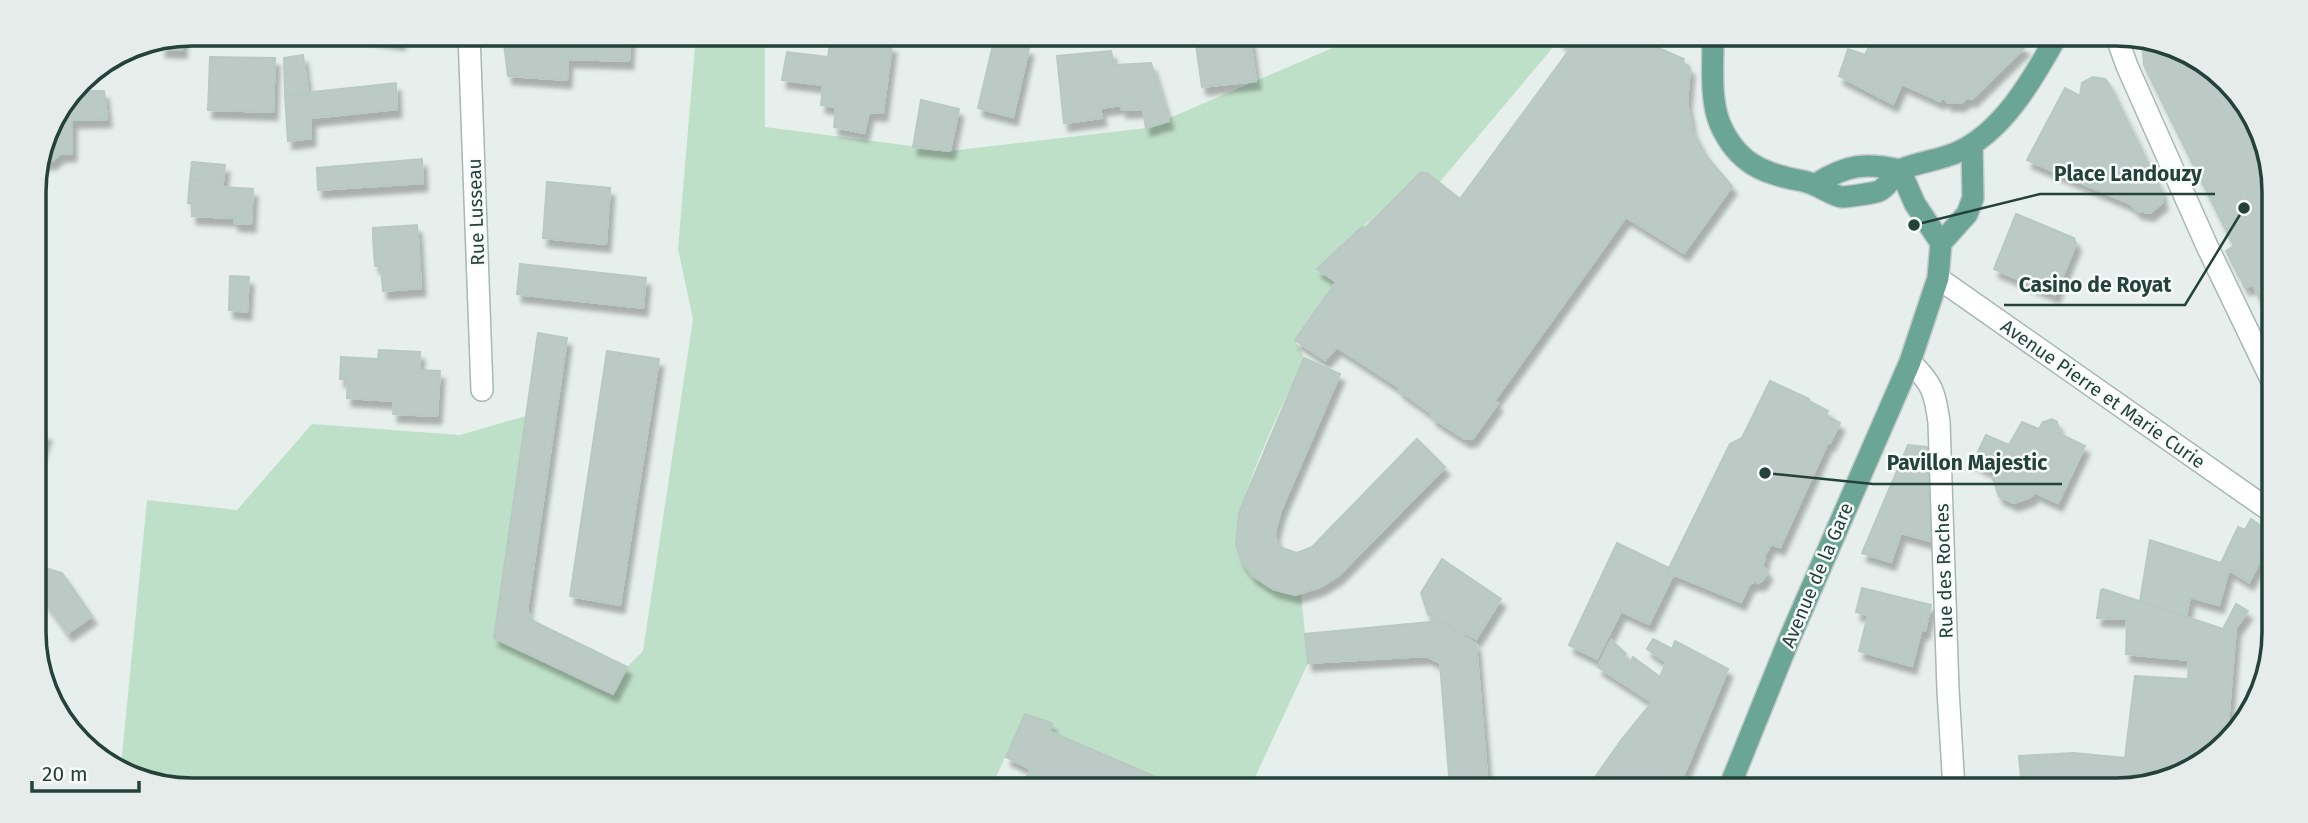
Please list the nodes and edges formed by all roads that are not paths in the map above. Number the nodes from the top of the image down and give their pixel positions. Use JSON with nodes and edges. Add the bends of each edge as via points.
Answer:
{"nodes":[{"id":1,"x":469,"y":46,"type":"edge"},
{"id":2,"x":1711,"y":46,"type":"edge"},
{"id":3,"x":2051,"y":46,"type":"edge"},
{"id":4,"x":2120,"y":46,"type":"edge"},
{"id":5,"x":1972,"y":145,"type":"junction"},
{"id":6,"x":1899,"y":170,"type":"junction"},
{"id":7,"x":1941,"y":243,"type":"junction"},
{"id":8,"x":1938,"y":278,"type":"junction"},
{"id":9,"x":1910,"y":362,"type":"junction"},
{"id":10,"x":2262,"y":362,"type":"edge"},
{"id":11,"x":482,"y":390,"type":"dead end"},
{"id":12,"x":2262,"y":505,"type":"edge"},
{"id":13,"x":1733,"y":777,"type":"edge"},
{"id":14,"x":1953,"y":777,"type":"edge"}],
"edges":[{"from":1,"to":11,"type":"street","name":"Rue Lusseau"},
{"from":2,"to":6,"type":"main road","via":[[1719,121],[1742,158],[1777,177],[1816,184],[1842,197],[1879,191]]},
{"from":3,"to":5,"type":"main road","via":[[2029,84]]},
{"from":4,"to":10,"type":"street"},
{"from":5,"to":6,"type":"main road"},
{"from":5,"to":7,"type":"main road","via":[[1973,198],[1967,214]]},
{"from":6,"to":7,"type":"main road"},
{"from":7,"to":8,"type":"main road","name":"Avenue de la Gare"},
{"from":8,"to":9,"type":"main road","name":"Avenue de la Gare"},
{"from":8,"to":12,"type":"street","name":"Avenue Pierre et Marie Curie"},
{"from":9,"to":13,"type":"main road","name":"Avenue de la Gare"},
{"from":9,"to":14,"type":"street","name":"Rue des Roches","via":[[1936,396],[1939,422]]}]}
